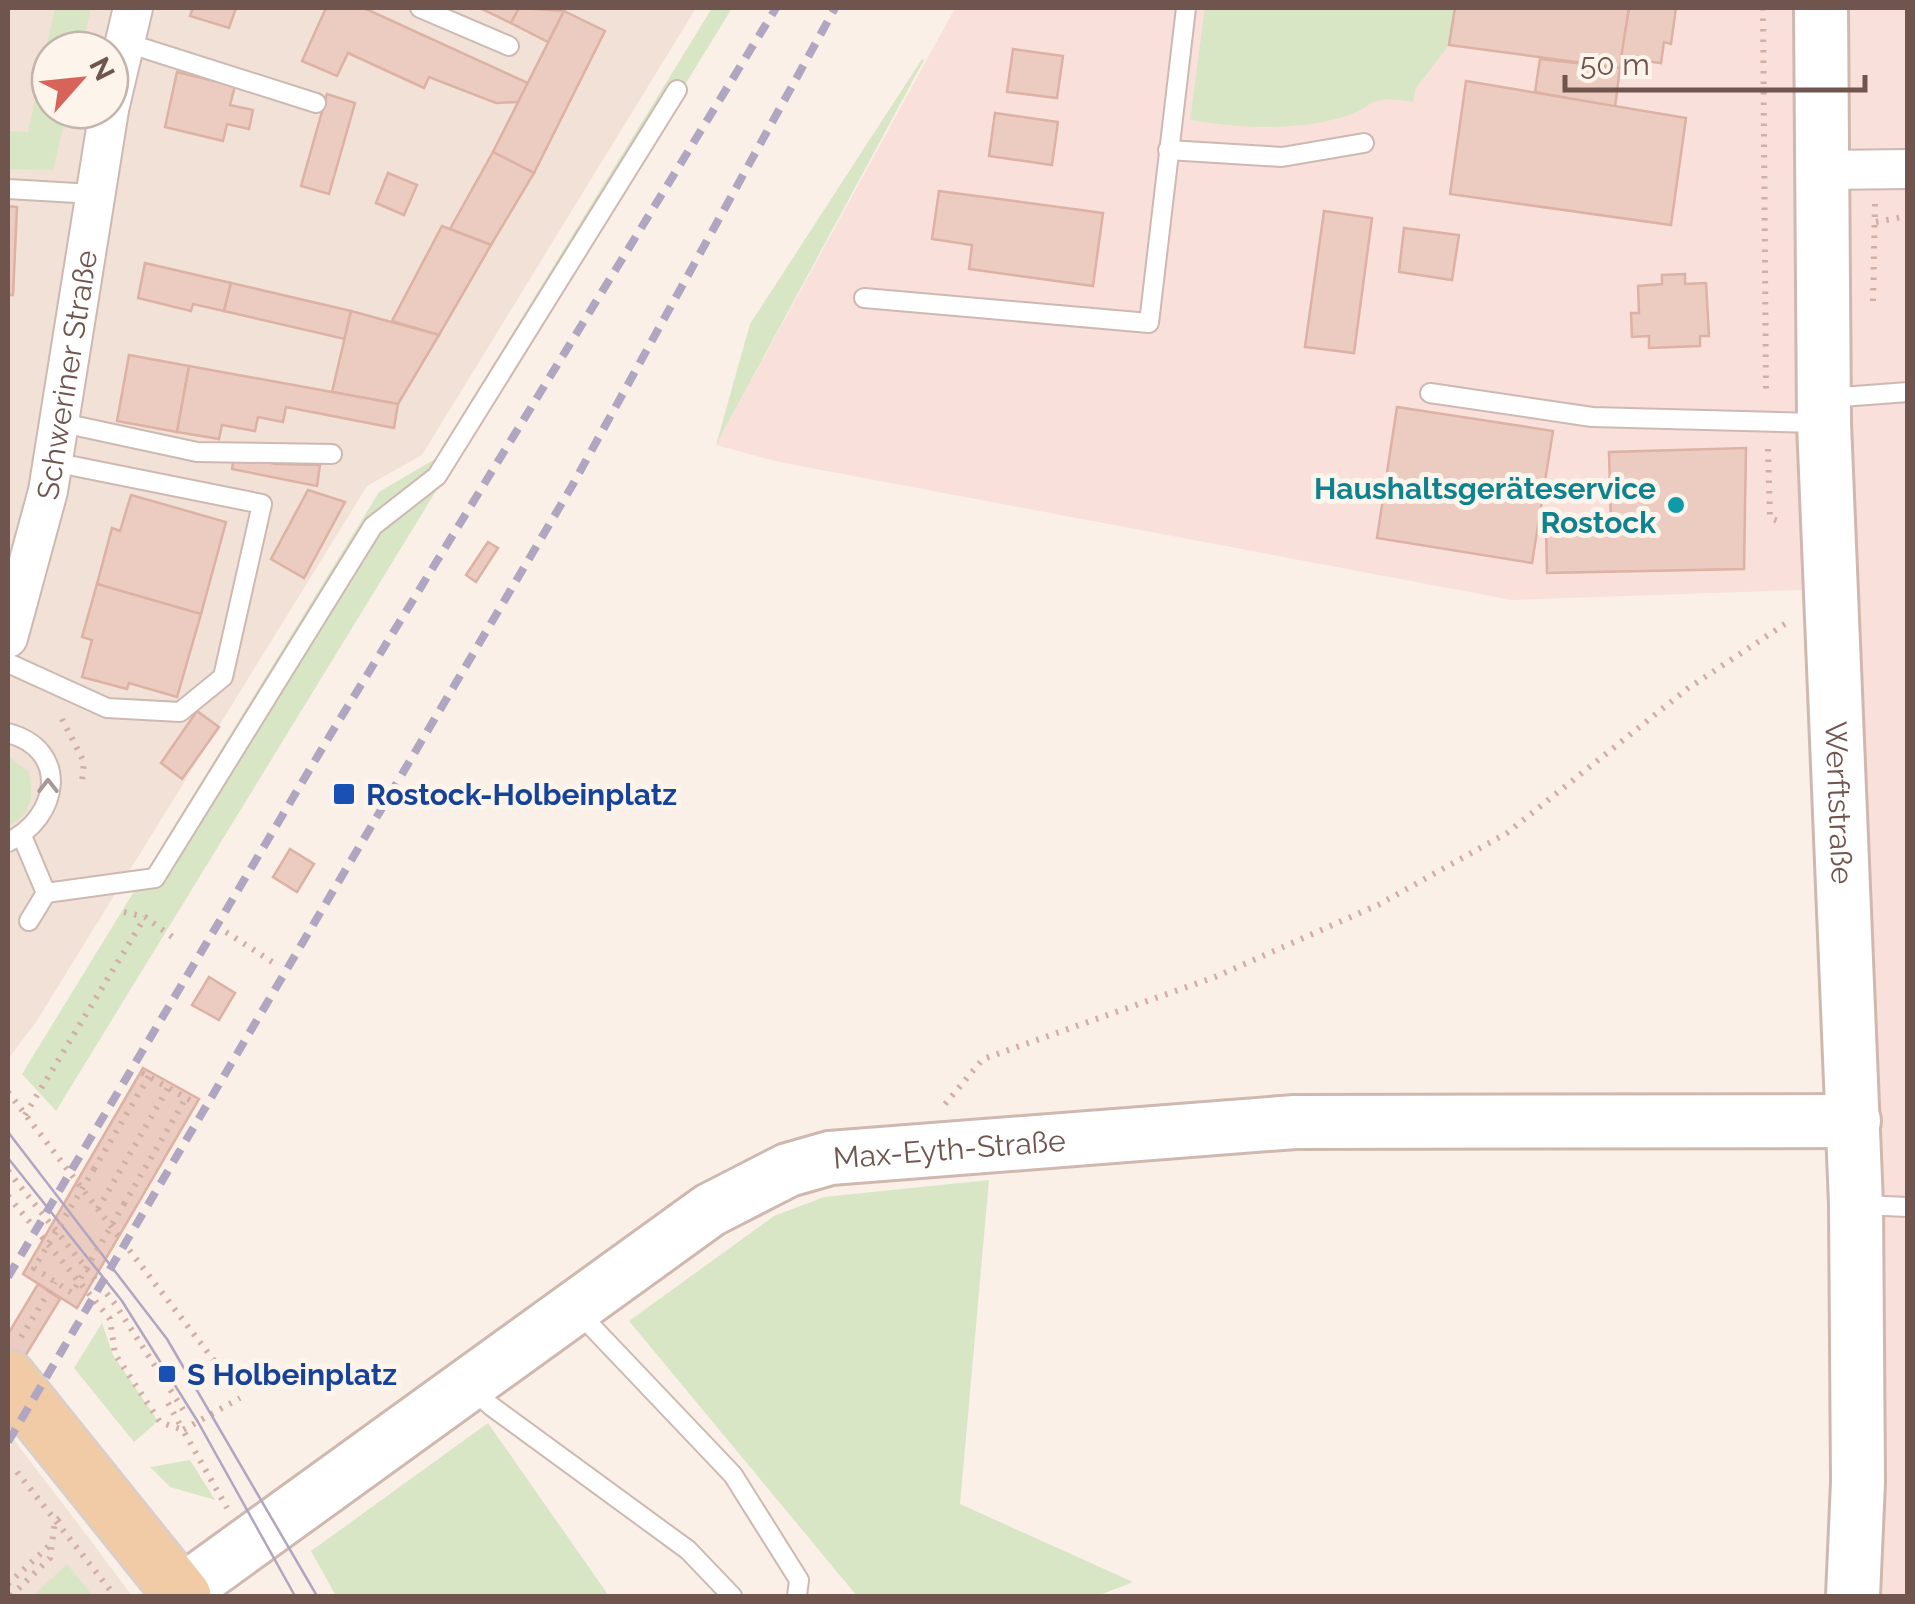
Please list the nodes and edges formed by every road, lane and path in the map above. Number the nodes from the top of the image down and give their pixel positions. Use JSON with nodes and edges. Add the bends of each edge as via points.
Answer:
{"nodes":[{"id":1,"x":420,"y":8,"type":"edge"},
{"id":2,"x":1186,"y":8,"type":"edge"},
{"id":3,"x":1763,"y":8,"type":"edge"},
{"id":4,"x":1821,"y":8,"type":"edge"},
{"id":5,"x":128,"y":25,"type":"edge"},
{"id":6,"x":509,"y":46,"type":"dead end"},
{"id":7,"x":677,"y":90,"type":"dead end"},
{"id":8,"x":316,"y":103,"type":"dead end"},
{"id":9,"x":106,"y":130,"type":"edge"},
{"id":10,"x":1364,"y":143,"type":"dead end"},
{"id":11,"x":1168,"y":150,"type":"junction"},
{"id":12,"x":1908,"y":169,"type":"edge"},
{"id":13,"x":1824,"y":170,"type":"junction"},
{"id":14,"x":8,"y":189,"type":"edge"},
{"id":15,"x":94,"y":194,"type":"junction"},
{"id":16,"x":1908,"y":216,"type":"edge"},
{"id":17,"x":1876,"y":222,"type":"dead end"},
{"id":18,"x":864,"y":298,"type":"dead end"},
{"id":19,"x":1908,"y":392,"type":"edge"},
{"id":20,"x":1430,"y":393,"type":"dead end"},
{"id":21,"x":1824,"y":411,"type":"junction"},
{"id":22,"x":58,"y":422,"type":"junction"},
{"id":23,"x":1767,"y":425,"type":"junction"},
{"id":24,"x":332,"y":454,"type":"dead end"},
{"id":25,"x":52,"y":462,"type":"junction"},
{"id":26,"x":1800,"y":530,"type":"dead end"},
{"id":27,"x":1802,"y":612,"type":"dead end"},
{"id":28,"x":8,"y":638,"type":"edge"},
{"id":29,"x":8,"y":663,"type":"edge"},
{"id":30,"x":8,"y":733,"type":"edge"},
{"id":31,"x":14,"y":839,"type":"edge"},
{"id":32,"x":46,"y":894,"type":"junction"},
{"id":33,"x":29,"y":921,"type":"dead end"},
{"id":34,"x":226,"y":932,"type":"dead end"},
{"id":35,"x":176,"y":939,"type":"dead end"},
{"id":36,"x":248,"y":946,"type":"junction"},
{"id":37,"x":241,"y":958,"type":"dead end"},
{"id":38,"x":277,"y":965,"type":"dead end"},
{"id":39,"x":168,"y":1088,"type":"junction"},
{"id":40,"x":8,"y":1092,"type":"edge"},
{"id":41,"x":186,"y":1098,"type":"junction"},
{"id":42,"x":194,"y":1103,"type":"dead end"},
{"id":43,"x":938,"y":1113,"type":"dead end"},
{"id":44,"x":25,"y":1115,"type":"junction"},
{"id":45,"x":1854,"y":1121,"type":"junction"},
{"id":46,"x":8,"y":1171,"type":"edge"},
{"id":47,"x":8,"y":1196,"type":"edge"},
{"id":48,"x":1856,"y":1204,"type":"junction"},
{"id":49,"x":1908,"y":1207,"type":"edge"},
{"id":50,"x":98,"y":1209,"type":"junction"},
{"id":51,"x":55,"y":1282,"type":"junction"},
{"id":52,"x":574,"y":1308,"type":"junction"},
{"id":53,"x":13,"y":1360,"type":"edge"},
{"id":54,"x":219,"y":1366,"type":"dead end"},
{"id":55,"x":468,"y":1384,"type":"junction"},
{"id":56,"x":240,"y":1398,"type":"dead end"},
{"id":57,"x":170,"y":1401,"type":"junction"},
{"id":58,"x":184,"y":1411,"type":"dead end"},
{"id":59,"x":160,"y":1422,"type":"dead end"},
{"id":60,"x":8,"y":1459,"type":"edge"},
{"id":61,"x":55,"y":1522,"type":"junction"},
{"id":62,"x":52,"y":1542,"type":"junction"},
{"id":63,"x":8,"y":1584,"type":"edge"},
{"id":64,"x":182,"y":1595,"type":"edge"},
{"id":65,"x":11,"y":1596,"type":"edge"},
{"id":66,"x":115,"y":1596,"type":"edge"},
{"id":67,"x":732,"y":1596,"type":"edge"},
{"id":68,"x":797,"y":1596,"type":"edge"},
{"id":69,"x":1852,"y":1596,"type":"edge"}],
"edges":[{"from":1,"to":6,"type":"lane"},
{"from":2,"to":11,"type":"lane"},
{"from":3,"to":23,"type":"path"},
{"from":4,"to":13,"type":"street","name":"Werftstraße"},
{"from":5,"to":8,"type":"lane"},
{"from":7,"to":32,"type":"lane","via":[[436,476],[373,526],[156,878]]},
{"from":9,"to":15,"type":"street","name":"Schweriner Straße"},
{"from":10,"to":11,"type":"lane","via":[[1282,157]]},
{"from":11,"to":18,"type":"lane","via":[[1148,323]]},
{"from":12,"to":13,"type":"street"},
{"from":13,"to":21,"type":"street","name":"Werftstraße"},
{"from":14,"to":15,"type":"lane"},
{"from":15,"to":22,"type":"street","name":"Schweriner Straße"},
{"from":16,"to":17,"type":"path"},
{"from":19,"to":21,"type":"lane"},
{"from":20,"to":23,"type":"lane","via":[[1592,417]]},
{"from":21,"to":23,"type":"lane"},
{"from":21,"to":45,"type":"street","name":"Werftstraße"},
{"from":22,"to":24,"type":"lane","via":[[198,452]]},
{"from":22,"to":25,"type":"street","name":"Schweriner Straße"},
{"from":23,"to":26,"type":"path","via":[[1770,518]]},
{"from":25,"to":28,"type":"street","name":"Schweriner Straße"},
{"from":25,"to":29,"type":"lane","via":[[262,504],[223,678],[180,712],[107,708]]},
{"from":27,"to":43,"type":"path","via":[[1687,689],[1507,833],[1378,905],[1215,978],[983,1059]]},
{"from":31,"to":30,"type":"lane","one_way":true,"via":[[45,810],[52,778],[28,739]]},
{"from":31,"to":32,"type":"lane"},
{"from":32,"to":33,"type":"lane"},
{"from":34,"to":36,"type":"path"},
{"from":35,"to":44,"type":"path","via":[[145,918]]},
{"from":36,"to":37,"type":"path"},
{"from":36,"to":38,"type":"path"},
{"from":39,"to":41,"type":"path"},
{"from":39,"to":50,"type":"path"},
{"from":39,"to":51,"type":"path","bridge":true,"via":[[146,1074],[34,1268]]},
{"from":40,"to":44,"type":"path"},
{"from":41,"to":42,"type":"path"},
{"from":41,"to":51,"type":"path","bridge":true,"via":[[72,1293]]},
{"from":44,"to":50,"type":"path"},
{"from":45,"to":48,"type":"street","name":"Werftstraße"},
{"from":45,"to":52,"type":"street","name":"Max-Eyth-Straße","via":[[1295,1122],[830,1158],[750,1187]]},
{"from":46,"to":57,"type":"path","via":[[115,1304]]},
{"from":47,"to":59,"type":"path","via":[[110,1319],[115,1354]]},
{"from":48,"to":49,"type":"lane"},
{"from":48,"to":69,"type":"street","name":"Werftstraße"},
{"from":50,"to":54,"type":"path"},
{"from":51,"to":53,"type":"path"},
{"from":52,"to":55,"type":"street","name":"Max-Eyth-Straße"},
{"from":52,"to":68,"type":"lane","via":[[733,1474],[799,1580]]},
{"from":53,"to":64,"type":"main road"},
{"from":55,"to":64,"type":"street","name":"Max-Eyth-Straße"},
{"from":55,"to":67,"type":"lane","via":[[688,1550]]},
{"from":56,"to":57,"type":"path","via":[[183,1430]]},
{"from":57,"to":58,"type":"path"},
{"from":60,"to":61,"type":"path"},
{"from":61,"to":62,"type":"path"},
{"from":61,"to":66,"type":"path"},
{"from":62,"to":63,"type":"path"},
{"from":62,"to":65,"type":"path","via":[[50,1558]]}]}
